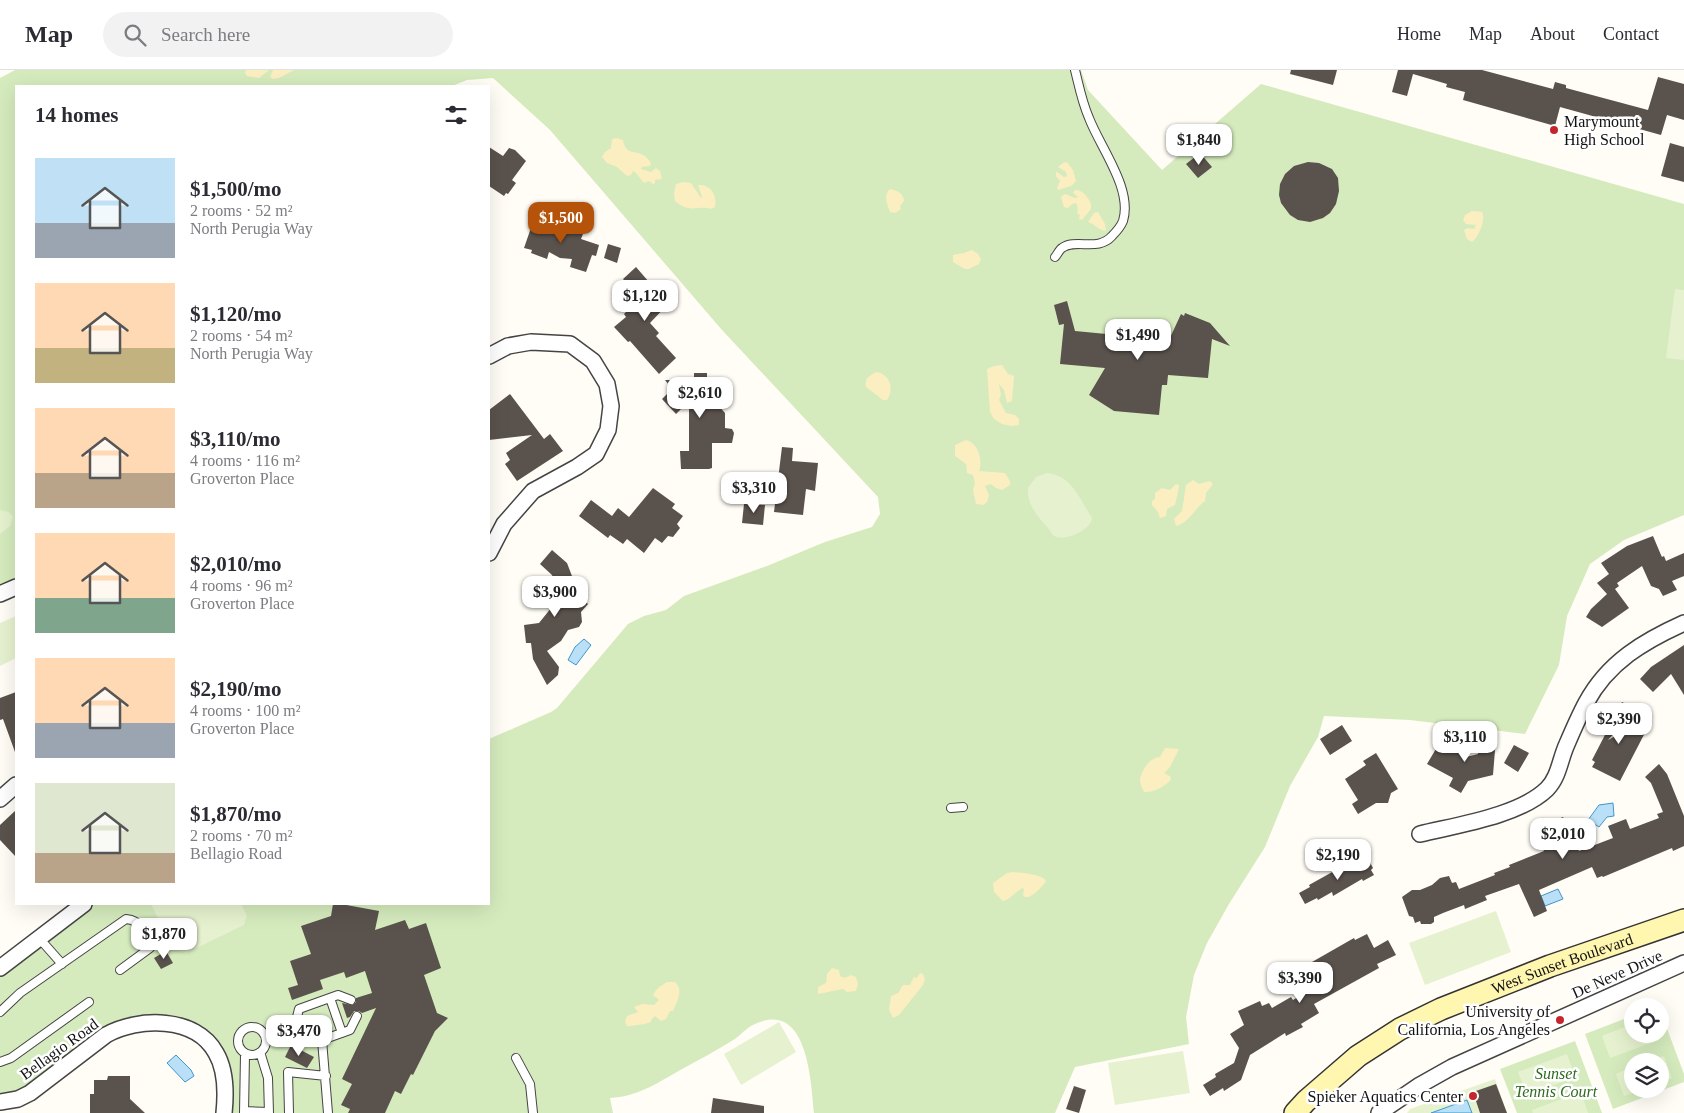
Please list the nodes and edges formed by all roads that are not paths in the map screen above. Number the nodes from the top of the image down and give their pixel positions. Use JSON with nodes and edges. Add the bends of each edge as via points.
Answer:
{"nodes":[{"id":1,"x":1075,"y":70,"type":"edge"},
{"id":2,"x":1055,"y":258,"type":"dead end"},
{"id":3,"x":490,"y":355,"type":"edge"},
{"id":4,"x":490,"y":551,"type":"edge"},
{"id":5,"x":15,"y":587,"type":"edge"},
{"id":6,"x":0,"y":594,"type":"edge"},
{"id":7,"x":1684,"y":623,"type":"edge"},
{"id":8,"x":15,"y":786,"type":"edge"},
{"id":9,"x":0,"y":799,"type":"edge"},
{"id":10,"x":963,"y":807,"type":"dead end"},
{"id":11,"x":951,"y":808,"type":"dead end"},
{"id":12,"x":1420,"y":834,"type":"dead end"},
{"id":13,"x":83,"y":905,"type":"edge"},
{"id":14,"x":1684,"y":920,"type":"edge"},
{"id":15,"x":39,"y":938,"type":"junction"},
{"id":16,"x":1684,"y":963,"type":"edge"},
{"id":17,"x":62,"y":964,"type":"junction"},
{"id":18,"x":0,"y":968,"type":"edge"},
{"id":19,"x":120,"y":970,"type":"dead end"},
{"id":20,"x":330,"y":998,"type":"junction"},
{"id":21,"x":351,"y":1000,"type":"dead end"},
{"id":22,"x":88,"y":1002,"type":"dead end"},
{"id":23,"x":0,"y":1012,"type":"edge"},
{"id":24,"x":356,"y":1016,"type":"dead end"},
{"id":25,"x":294,"y":1030,"type":"junction"},
{"id":26,"x":342,"y":1033,"type":"junction"},
{"id":27,"x":266,"y":1039,"type":"junction"},
{"id":28,"x":322,"y":1040,"type":"junction"},
{"id":29,"x":260,"y":1052,"type":"junction"},
{"id":30,"x":245,"y":1054,"type":"junction"},
{"id":31,"x":516,"y":1058,"type":"dead end"},
{"id":32,"x":0,"y":1062,"type":"edge"},
{"id":33,"x":326,"y":1076,"type":"junction"},
{"id":34,"x":0,"y":1102,"type":"edge"},
{"id":35,"x":244,"y":1112,"type":"edge"},
{"id":36,"x":269,"y":1112,"type":"edge"},
{"id":37,"x":224,"y":1113,"type":"edge"},
{"id":38,"x":289,"y":1113,"type":"edge"},
{"id":39,"x":328,"y":1113,"type":"edge"},
{"id":40,"x":534,"y":1113,"type":"edge"},
{"id":41,"x":1295,"y":1113,"type":"edge"},
{"id":42,"x":1379,"y":1113,"type":"edge"}],
"edges":[{"from":1,"to":2,"type":"lane","via":[[1089,118],[1119,181],[1125,204],[1123,222],[1110,238],[1103,243],[1062,248]]},
{"from":3,"to":4,"type":"street","via":[[508,346],[531,342],[570,344],[593,361],[608,384],[611,406],[608,430],[596,454],[533,491],[504,524]]},
{"from":5,"to":6,"type":"street"},
{"from":7,"to":12,"type":"street","via":[[1654,636],[1627,654],[1607,674],[1587,701],[1563,751],[1556,776],[1526,805]]},
{"from":8,"to":9,"type":"street"},
{"from":10,"to":11,"type":"lane"},
{"from":13,"to":15,"type":"street"},
{"from":14,"to":41,"type":"main road","name":"West Sunset Boulevard","via":[[1550,966],[1408,1025],[1358,1056]]},
{"from":15,"to":17,"type":"lane"},
{"from":15,"to":18,"type":"street"},
{"from":16,"to":42,"type":"street","name":"De Neve Drive","via":[[1452,1067]]},
{"from":17,"to":19,"type":"lane","via":[[126,919],[132,919],[140,924],[151,941],[150,948]]},
{"from":17,"to":23,"type":"lane","via":[[20,993]]},
{"from":20,"to":21,"type":"lane","via":[[338,995]]},
{"from":20,"to":25,"type":"lane","via":[[299,1009]]},
{"from":20,"to":26,"type":"lane"},
{"from":22,"to":32,"type":"lane","via":[[11,1058]]},
{"from":24,"to":26,"type":"lane","via":[[350,1030]]},
{"from":25,"to":27,"type":"lane"},
{"from":25,"to":28,"type":"lane","via":[[306,1040]]},
{"from":26,"to":28,"type":"lane"},
{"from":27,"to":29,"type":"lane"},
{"from":27,"to":30,"type":"lane","via":[[257,1028],[247,1027],[238,1038],[239,1047]]},
{"from":28,"to":33,"type":"lane"},
{"from":29,"to":30,"type":"lane"},
{"from":29,"to":36,"type":"lane","via":[[268,1078]]},
{"from":30,"to":35,"type":"lane"},
{"from":31,"to":40,"type":"lane","via":[[530,1084]]},
{"from":33,"to":38,"type":"lane","via":[[288,1072]]},
{"from":33,"to":39,"type":"lane"},
{"from":34,"to":37,"type":"street","name":"Bellagio Road","via":[[18,1100],[30,1093],[118,1028],[157,1022],[184,1028],[203,1038],[216,1053],[226,1090]]},
{"from":35,"to":36,"type":"lane"}]}
